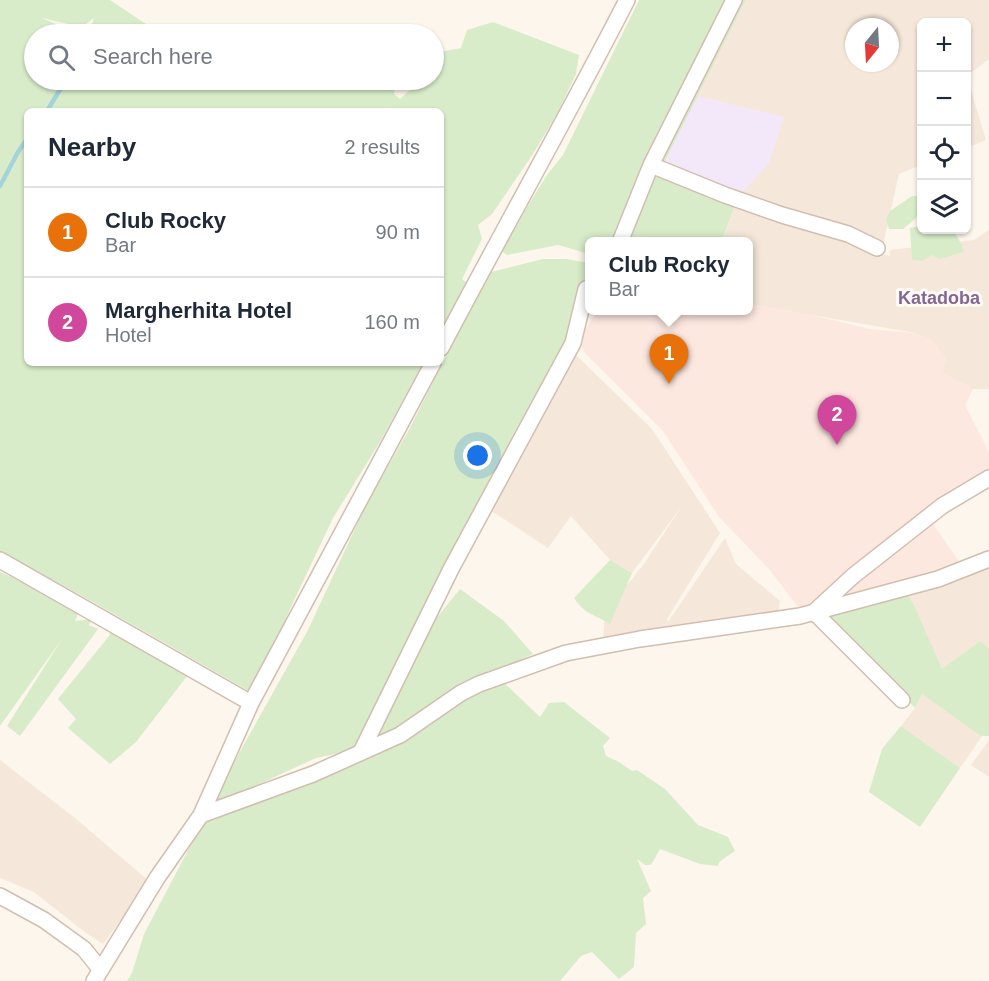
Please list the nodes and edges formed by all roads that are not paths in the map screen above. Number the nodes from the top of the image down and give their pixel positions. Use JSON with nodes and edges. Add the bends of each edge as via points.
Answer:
{"nodes":[{"id":1,"x":627,"y":0,"type":"edge"},
{"id":2,"x":734,"y":0,"type":"edge"},
{"id":3,"x":651,"y":165,"type":"junction"},
{"id":4,"x":622,"y":237,"type":"edge"},
{"id":5,"x":877,"y":248,"type":"dead end"},
{"id":6,"x":585,"y":293,"type":"edge"},
{"id":7,"x":444,"y":342,"type":"edge"},
{"id":8,"x":431,"y":366,"type":"edge"},
{"id":9,"x":989,"y":478,"type":"edge"},
{"id":10,"x":989,"y":559,"type":"edge"},
{"id":11,"x":0,"y":560,"type":"edge"},
{"id":12,"x":814,"y":612,"type":"junction"},
{"id":13,"x":902,"y":700,"type":"dead end"},
{"id":14,"x":251,"y":703,"type":"junction"},
{"id":15,"x":361,"y":752,"type":"junction"},
{"id":16,"x":201,"y":815,"type":"junction"},
{"id":17,"x":0,"y":896,"type":"edge"},
{"id":18,"x":97,"y":975,"type":"edge"}],
"edges":[{"from":1,"to":7,"type":"street"},
{"from":2,"to":3,"type":"street"},
{"from":3,"to":4,"type":"street"},
{"from":3,"to":5,"type":"street","via":[[782,215],[848,234]]},
{"from":6,"to":15,"type":"street","via":[[573,344],[451,569]]},
{"from":8,"to":14,"type":"street"},
{"from":9,"to":12,"type":"street","via":[[942,506]]},
{"from":10,"to":12,"type":"street","via":[[938,579]]},
{"from":11,"to":14,"type":"street"},
{"from":12,"to":13,"type":"street"},
{"from":12,"to":15,"type":"street","via":[[566,653],[479,684],[400,735]]},
{"from":14,"to":16,"type":"street"},
{"from":15,"to":16,"type":"street"},
{"from":16,"to":18,"type":"street"},
{"from":17,"to":18,"type":"street","via":[[44,920],[84,949]]}]}
